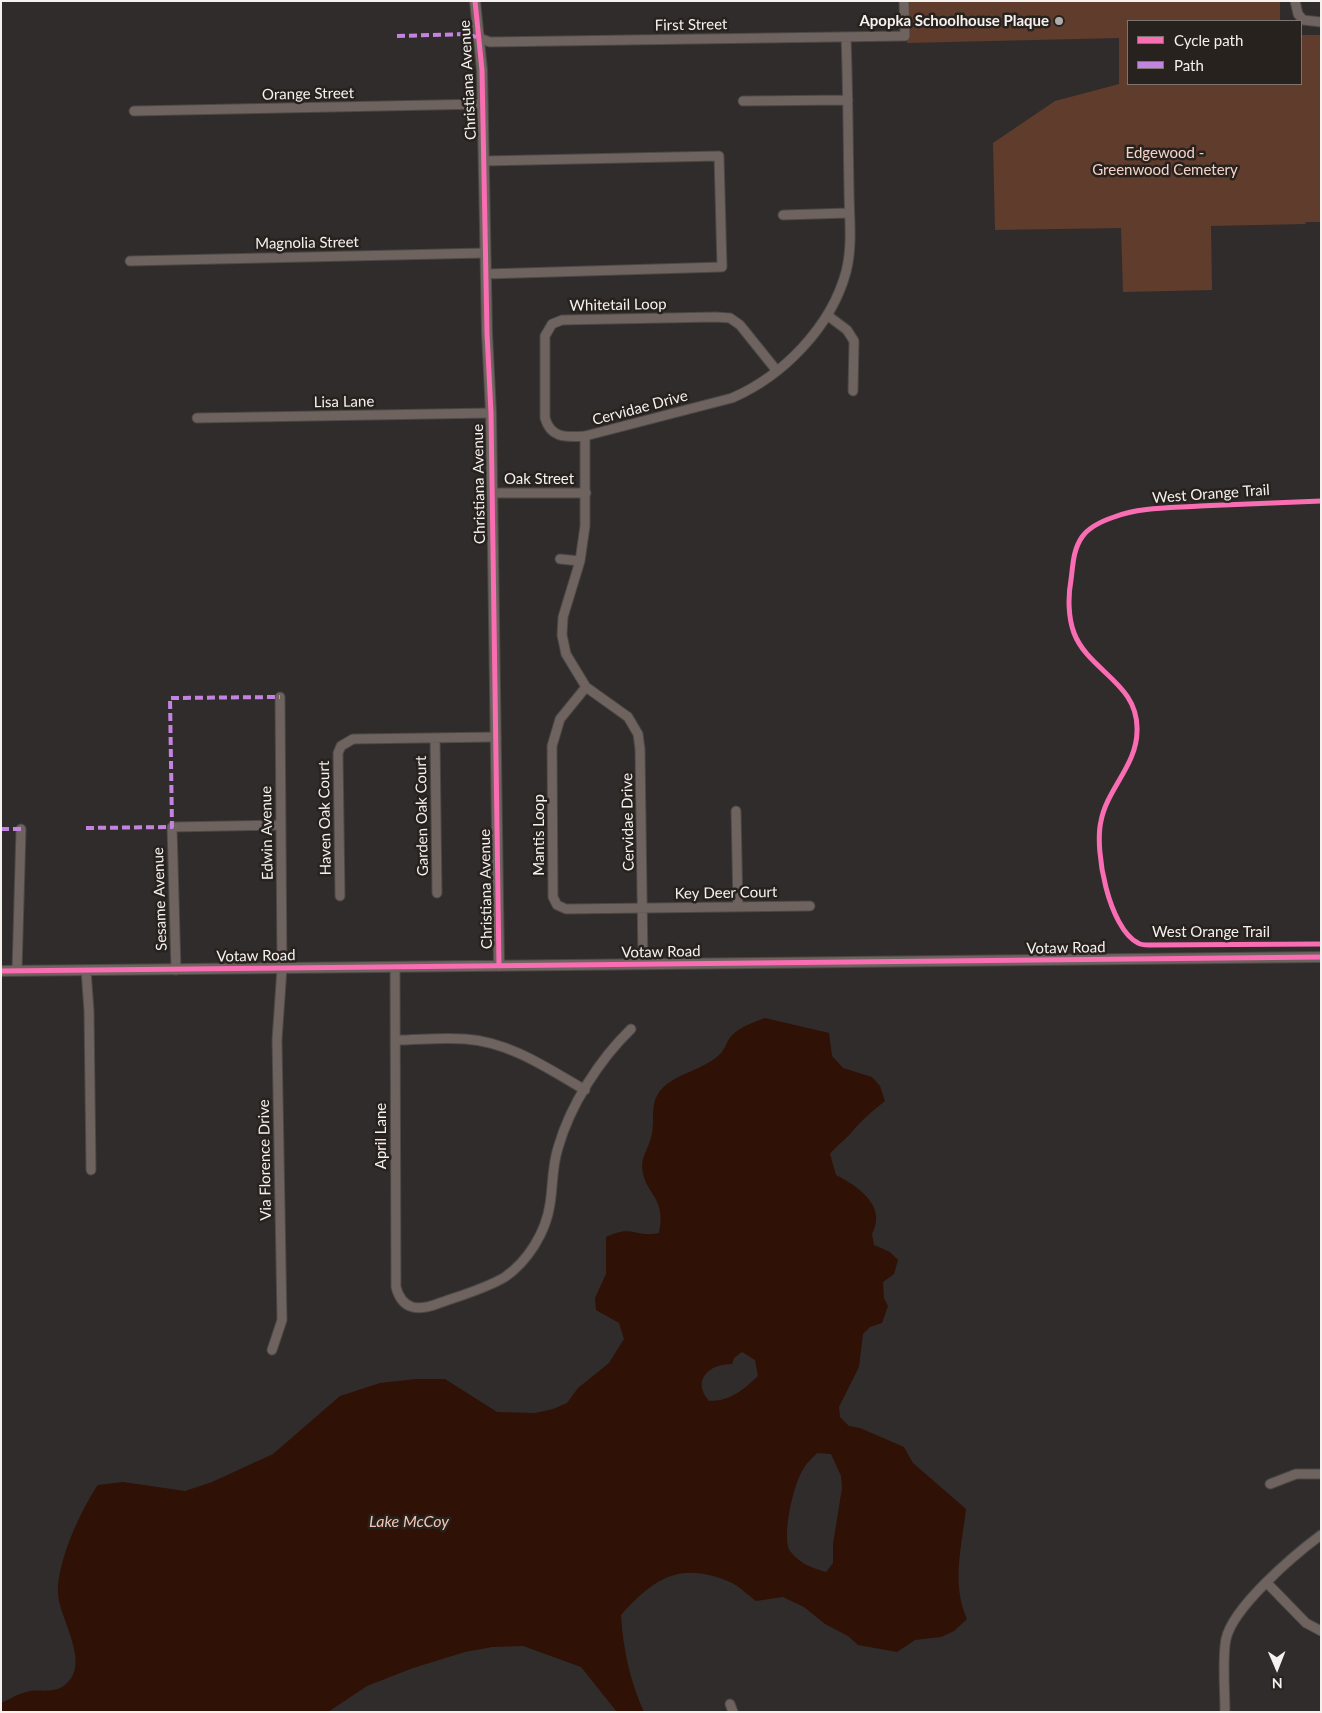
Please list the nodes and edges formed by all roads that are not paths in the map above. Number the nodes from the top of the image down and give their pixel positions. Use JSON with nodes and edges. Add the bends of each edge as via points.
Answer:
{"nodes":[{"id":1,"x":475,"y":1,"type":"edge"},
{"id":2,"x":904,"y":1,"type":"edge"},
{"id":3,"x":1295,"y":1,"type":"edge"},
{"id":4,"x":1321,"y":22,"type":"edge"},
{"id":5,"x":846,"y":37,"type":"junction"},
{"id":6,"x":479,"y":38,"type":"junction"},
{"id":7,"x":848,"y":100,"type":"junction"},
{"id":8,"x":743,"y":102,"type":"dead end"},
{"id":9,"x":483,"y":104,"type":"junction"},
{"id":10,"x":134,"y":111,"type":"dead end"},
{"id":11,"x":484,"y":161,"type":"junction"},
{"id":12,"x":849,"y":213,"type":"junction"},
{"id":13,"x":783,"y":215,"type":"dead end"},
{"id":14,"x":485,"y":253,"type":"junction"},
{"id":15,"x":130,"y":261,"type":"dead end"},
{"id":16,"x":486,"y":274,"type":"junction"},
{"id":17,"x":827,"y":316,"type":"junction"},
{"id":18,"x":776,"y":372,"type":"junction"},
{"id":19,"x":853,"y":391,"type":"dead end"},
{"id":20,"x":491,"y":413,"type":"junction"},
{"id":21,"x":196,"y":418,"type":"dead end"},
{"id":22,"x":585,"y":436,"type":"junction"},
{"id":23,"x":491,"y":493,"type":"junction"},
{"id":24,"x":586,"y":493,"type":"junction"},
{"id":25,"x":560,"y":559,"type":"dead end"},
{"id":26,"x":580,"y":561,"type":"junction"},
{"id":27,"x":586,"y":687,"type":"junction"},
{"id":28,"x":280,"y":697,"type":"dead end"},
{"id":29,"x":496,"y":737,"type":"junction"},
{"id":30,"x":435,"y":738,"type":"junction"},
{"id":31,"x":736,"y":811,"type":"dead end"},
{"id":32,"x":281,"y":824,"type":"junction"},
{"id":33,"x":21,"y":829,"type":"dead end"},
{"id":34,"x":436,"y":893,"type":"dead end"},
{"id":35,"x":340,"y":896,"type":"dead end"},
{"id":36,"x":810,"y":906,"type":"dead end"},
{"id":37,"x":738,"y":907,"type":"junction"},
{"id":38,"x":643,"y":908,"type":"junction"},
{"id":39,"x":1321,"y":957,"type":"edge"},
{"id":40,"x":643,"y":964,"type":"junction"},
{"id":41,"x":499,"y":966,"type":"junction"},
{"id":42,"x":396,"y":967,"type":"junction"},
{"id":43,"x":282,"y":968,"type":"junction"},
{"id":44,"x":86,"y":970,"type":"junction"},
{"id":45,"x":176,"y":970,"type":"junction"},
{"id":46,"x":1,"y":971,"type":"edge"},
{"id":47,"x":17,"y":971,"type":"junction"},
{"id":48,"x":631,"y":1029,"type":"dead end"},
{"id":49,"x":395,"y":1040,"type":"junction"},
{"id":50,"x":585,"y":1090,"type":"junction"},
{"id":51,"x":91,"y":1170,"type":"dead end"},
{"id":52,"x":272,"y":1350,"type":"dead end"},
{"id":53,"x":1321,"y":1474,"type":"edge"},
{"id":54,"x":1270,"y":1484,"type":"dead end"},
{"id":55,"x":1321,"y":1535,"type":"edge"},
{"id":56,"x":1267,"y":1583,"type":"junction"},
{"id":57,"x":1321,"y":1631,"type":"edge"},
{"id":58,"x":1225,"y":1712,"type":"edge"}],
"edges":[{"from":1,"to":6,"type":"street","name":"Christiana Avenue"},
{"from":2,"to":5,"type":"street","name":"First Street","via":[[904,36]]},
{"from":3,"to":4,"type":"street","via":[[1303,20]]},
{"from":5,"to":6,"type":"street","name":"First Street","via":[[490,42]]},
{"from":5,"to":7,"type":"street","name":"Cervidae Drive"},
{"from":6,"to":9,"type":"street","name":"Christiana Avenue"},
{"from":7,"to":8,"type":"street"},
{"from":7,"to":12,"type":"street","name":"Cervidae Drive"},
{"from":9,"to":10,"type":"street","name":"Orange Street"},
{"from":9,"to":11,"type":"street","name":"Christiana Avenue"},
{"from":11,"to":14,"type":"street","name":"Christiana Avenue"},
{"from":11,"to":16,"type":"street","via":[[719,156],[722,267]]},
{"from":12,"to":13,"type":"street"},
{"from":12,"to":17,"type":"street","name":"Cervidae Drive","via":[[851,245],[846,271]]},
{"from":14,"to":15,"type":"street","name":"Magnolia Street"},
{"from":14,"to":16,"type":"street","name":"Christiana Avenue"},
{"from":16,"to":20,"type":"street","name":"Christiana Avenue"},
{"from":17,"to":18,"type":"street","name":"Cervidae Drive","via":[[798,352]]},
{"from":17,"to":19,"type":"street","via":[[847,330],[854,341]]},
{"from":18,"to":22,"type":"street","name":"Cervidae Drive","via":[[751,390],[732,398]]},
{"from":18,"to":22,"type":"street","name":"Whitetail Loop","via":[[740,325],[730,318],[562,320],[552,324],[545,336],[545,418],[553,434]]},
{"from":20,"to":21,"type":"street","name":"Lisa Lane"},
{"from":20,"to":23,"type":"street","name":"Christiana Avenue"},
{"from":22,"to":24,"type":"street","name":"Cervidae Drive"},
{"from":23,"to":24,"type":"street","name":"Oak Street"},
{"from":23,"to":29,"type":"street","name":"Christiana Avenue"},
{"from":24,"to":26,"type":"street","name":"Cervidae Drive"},
{"from":25,"to":26,"type":"street"},
{"from":26,"to":27,"type":"street","name":"Cervidae Drive","via":[[563,617],[562,635],[566,654]]},
{"from":27,"to":38,"type":"street","name":"Cervidae Drive","via":[[628,717],[638,734]]},
{"from":27,"to":38,"type":"street","name":"Mantis Loop","via":[[560,719],[552,746],[553,897],[557,905],[566,909]]},
{"from":28,"to":32,"type":"street","name":"Edwin Avenue"},
{"from":29,"to":30,"type":"street","name":"Haven Oak Court"},
{"from":29,"to":41,"type":"street","name":"Christiana Avenue"},
{"from":30,"to":34,"type":"street","name":"Garden Oak Court"},
{"from":30,"to":35,"type":"street","name":"Haven Oak Court","via":[[353,739],[341,746],[338,753]]},
{"from":31,"to":37,"type":"street"},
{"from":32,"to":43,"type":"street","name":"Edwin Avenue"},
{"from":32,"to":45,"type":"street","name":"Sesame Avenue","via":[[172,827]]},
{"from":33,"to":47,"type":"street"},
{"from":36,"to":37,"type":"street","name":"Key Deer Court"},
{"from":37,"to":38,"type":"street","name":"Key Deer Court"},
{"from":38,"to":40,"type":"street","name":"Cervidae Drive"},
{"from":39,"to":40,"type":"street","name":"Votaw Road"},
{"from":40,"to":41,"type":"street","name":"Votaw Road"},
{"from":41,"to":42,"type":"street","name":"Votaw Road"},
{"from":42,"to":43,"type":"street","name":"Votaw Road"},
{"from":42,"to":49,"type":"street","name":"April Lane"},
{"from":43,"to":45,"type":"street","name":"Votaw Road"},
{"from":43,"to":52,"type":"street","name":"Via Florence Drive","via":[[277,1040],[282,1320]]},
{"from":44,"to":45,"type":"street","name":"Votaw Road"},
{"from":44,"to":47,"type":"street","name":"Votaw Road"},
{"from":44,"to":51,"type":"street"},
{"from":46,"to":47,"type":"street","name":"Votaw Road"},
{"from":48,"to":50,"type":"street","via":[[617,1042]]},
{"from":49,"to":50,"type":"street","via":[[464,1039],[490,1043],[514,1050]]},
{"from":49,"to":50,"type":"street","name":"April Lane","via":[[396,1287],[403,1303],[414,1308],[427,1307],[504,1277],[524,1259],[547,1222],[557,1149]]},
{"from":53,"to":54,"type":"street","via":[[1296,1474]]},
{"from":55,"to":56,"type":"street"},
{"from":56,"to":57,"type":"street","via":[[1306,1623]]},
{"from":56,"to":58,"type":"street","via":[[1233,1621],[1226,1640]]}]}
